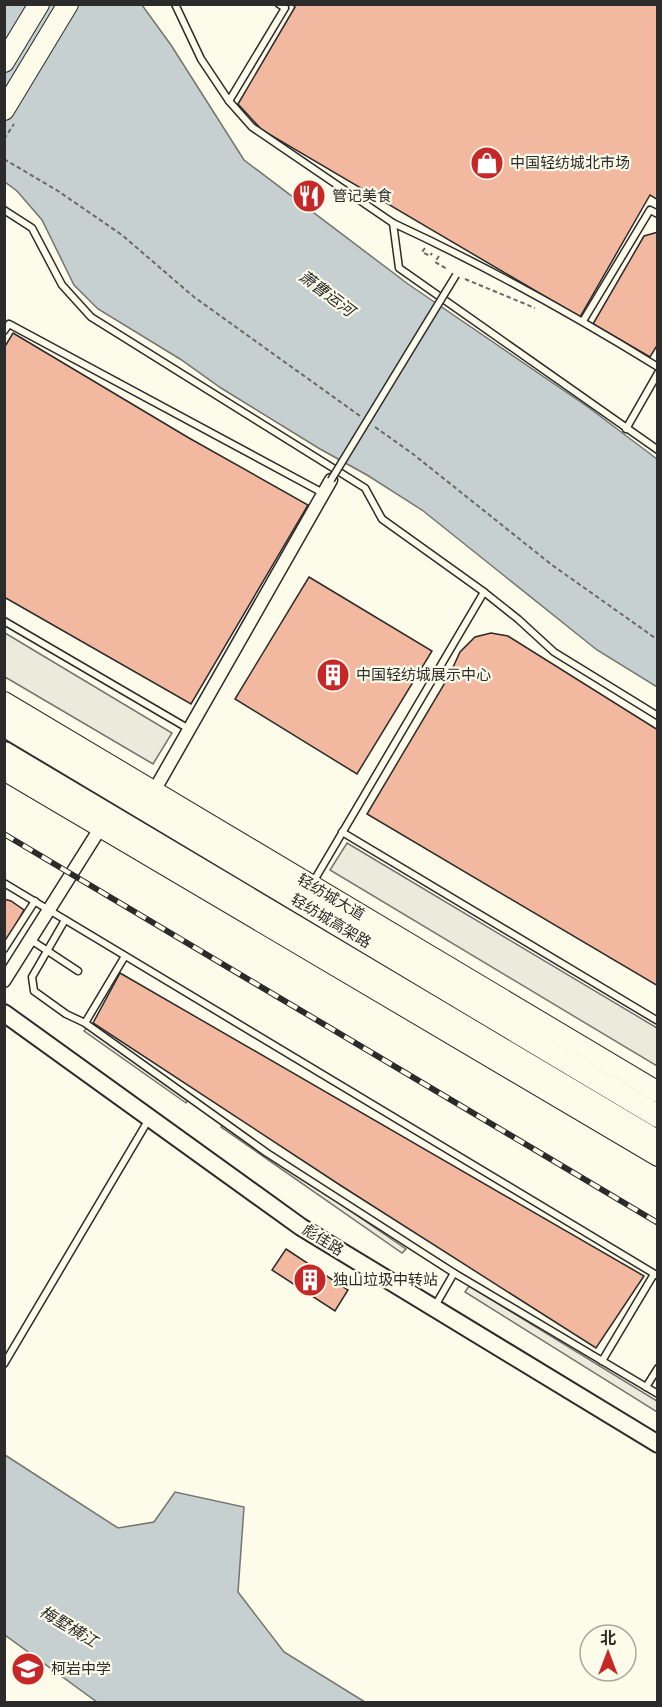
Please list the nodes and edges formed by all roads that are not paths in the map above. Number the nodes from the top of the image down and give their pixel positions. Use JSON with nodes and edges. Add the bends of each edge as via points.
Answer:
{"nodes":[{"id":1,"x":39,"y":4,"type":"edge"},
{"id":2,"x":68,"y":4,"type":"edge"},
{"id":3,"x":175,"y":4,"type":"edge"},
{"id":4,"x":279,"y":4,"type":"edge"},
{"id":5,"x":4,"y":62,"type":"edge"},
{"id":6,"x":229,"y":101,"type":"junction"},
{"id":7,"x":4,"y":110,"type":"edge"},
{"id":8,"x":4,"y":210,"type":"edge"},
{"id":9,"x":657,"y":214,"type":"edge"},
{"id":10,"x":393,"y":223,"type":"junction"},
{"id":11,"x":456,"y":275,"type":"road end"},
{"id":12,"x":583,"y":321,"type":"junction"},
{"id":13,"x":4,"y":331,"type":"edge"},
{"id":14,"x":657,"y":367,"type":"edge"},
{"id":15,"x":657,"y":373,"type":"edge"},
{"id":16,"x":626,"y":429,"type":"junction"},
{"id":17,"x":657,"y":450,"type":"edge"},
{"id":18,"x":331,"y":480,"type":"joint"},
{"id":19,"x":324,"y":493,"type":"junction"},
{"id":20,"x":484,"y":592,"type":"junction"},
{"id":21,"x":4,"y":621,"type":"edge"},
{"id":22,"x":4,"y":702,"type":"edge"},
{"id":23,"x":657,"y":716,"type":"edge"},
{"id":24,"x":4,"y":725,"type":"edge"},
{"id":25,"x":189,"y":729,"type":"junction"},
{"id":26,"x":4,"y":753,"type":"edge"},
{"id":27,"x":4,"y":770,"type":"edge"},
{"id":28,"x":154,"y":791,"type":"junction"},
{"id":29,"x":101,"y":827,"type":"junction"},
{"id":30,"x":342,"y":832,"type":"junction"},
{"id":31,"x":4,"y":883,"type":"edge"},
{"id":32,"x":312,"y":885,"type":"junction"},
{"id":33,"x":35,"y":902,"type":"junction"},
{"id":34,"x":49,"y":910,"type":"junction"},
{"id":35,"x":65,"y":920,"type":"junction"},
{"id":36,"x":31,"y":940,"type":"junction"},
{"id":37,"x":4,"y":950,"type":"edge"},
{"id":38,"x":47,"y":951,"type":"junction"},
{"id":39,"x":125,"y":956,"type":"junction"},
{"id":40,"x":78,"y":971,"type":"dead end"},
{"id":41,"x":4,"y":981,"type":"edge"},
{"id":42,"x":4,"y":1013,"type":"edge"},
{"id":43,"x":657,"y":1021,"type":"edge"},
{"id":44,"x":85,"y":1023,"type":"junction"},
{"id":45,"x":657,"y":1092,"type":"edge"},
{"id":46,"x":657,"y":1116,"type":"edge"},
{"id":47,"x":150,"y":1118,"type":"junction"},
{"id":48,"x":657,"y":1142,"type":"edge"},
{"id":49,"x":657,"y":1156,"type":"edge"},
{"id":50,"x":454,"y":1273,"type":"junction"},
{"id":51,"x":656,"y":1275,"type":"edge"},
{"id":52,"x":434,"y":1308,"type":"junction"},
{"id":53,"x":602,"y":1361,"type":"junction"},
{"id":54,"x":4,"y":1364,"type":"edge"},
{"id":55,"x":657,"y":1368,"type":"edge"},
{"id":56,"x":646,"y":1387,"type":"junction"},
{"id":57,"x":657,"y":1394,"type":"edge"},
{"id":58,"x":657,"y":1444,"type":"edge"}],
"edges":[{"from":1,"to":5,"type":"main road"},
{"from":2,"to":7,"type":"main road"},
{"from":3,"to":6,"type":"lane","via":[[201,59]]},
{"from":4,"to":6,"type":"lane","via":[[285,8]]},
{"from":6,"to":10,"type":"lane","via":[[252,127]]},
{"from":8,"to":20,"type":"lane","via":[[32,228],[62,285],[91,317],[365,488],[382,519]]},
{"from":9,"to":12,"type":"lane","via":[[650,210]]},
{"from":10,"to":12,"type":"lane"},
{"from":10,"to":16,"type":"lane","via":[[399,268]]},
{"from":11,"to":18,"type":"lane","bridge":true},
{"from":12,"to":14,"type":"lane"},
{"from":13,"to":19,"type":"lane","via":[[9,324]]},
{"from":15,"to":16,"type":"lane"},
{"from":16,"to":17,"type":"lane"},
{"from":18,"to":19,"type":"street"},
{"from":19,"to":25,"type":"street"},
{"from":20,"to":23,"type":"lane","via":[[554,652]]},
{"from":20,"to":30,"type":"lane"},
{"from":21,"to":25,"type":"lane"},
{"from":22,"to":28,"type":"main road","name":"轻纺城大道"},
{"from":24,"to":46,"type":"highway","name":"轻纺城高架路"},
{"from":25,"to":28,"type":"street"},
{"from":26,"to":48,"type":"highway","name":"轻纺城高架路"},
{"from":27,"to":29,"type":"main road"},
{"from":28,"to":32,"type":"main road","name":"轻纺城大道"},
{"from":29,"to":34,"type":"street"},
{"from":29,"to":49,"type":"main road"},
{"from":30,"to":32,"type":"lane"},
{"from":30,"to":43,"type":"lane"},
{"from":31,"to":33,"type":"lane"},
{"from":32,"to":45,"type":"main road","name":"轻纺城大道"},
{"from":33,"to":34,"type":"lane"},
{"from":33,"to":37,"type":"lane"},
{"from":34,"to":35,"type":"lane"},
{"from":34,"to":36,"type":"street"},
{"from":35,"to":38,"type":"lane"},
{"from":35,"to":39,"type":"lane"},
{"from":36,"to":38,"type":"lane"},
{"from":36,"to":41,"type":"street"},
{"from":38,"to":40,"type":"lane"},
{"from":38,"to":44,"type":"lane","via":[[32,977],[34,991]]},
{"from":39,"to":44,"type":"lane"},
{"from":39,"to":51,"type":"lane"},
{"from":42,"to":47,"type":"street","name":"彪佳路"},
{"from":44,"to":50,"type":"lane","via":[[267,1153]]},
{"from":47,"to":52,"type":"street","name":"彪佳路","via":[[301,1227]]},
{"from":47,"to":54,"type":"lane"},
{"from":50,"to":52,"type":"lane"},
{"from":50,"to":53,"type":"lane"},
{"from":51,"to":53,"type":"lane"},
{"from":52,"to":58,"type":"street","name":"彪佳路"},
{"from":53,"to":56,"type":"lane"},
{"from":55,"to":56,"type":"lane"},
{"from":56,"to":57,"type":"lane"}]}
